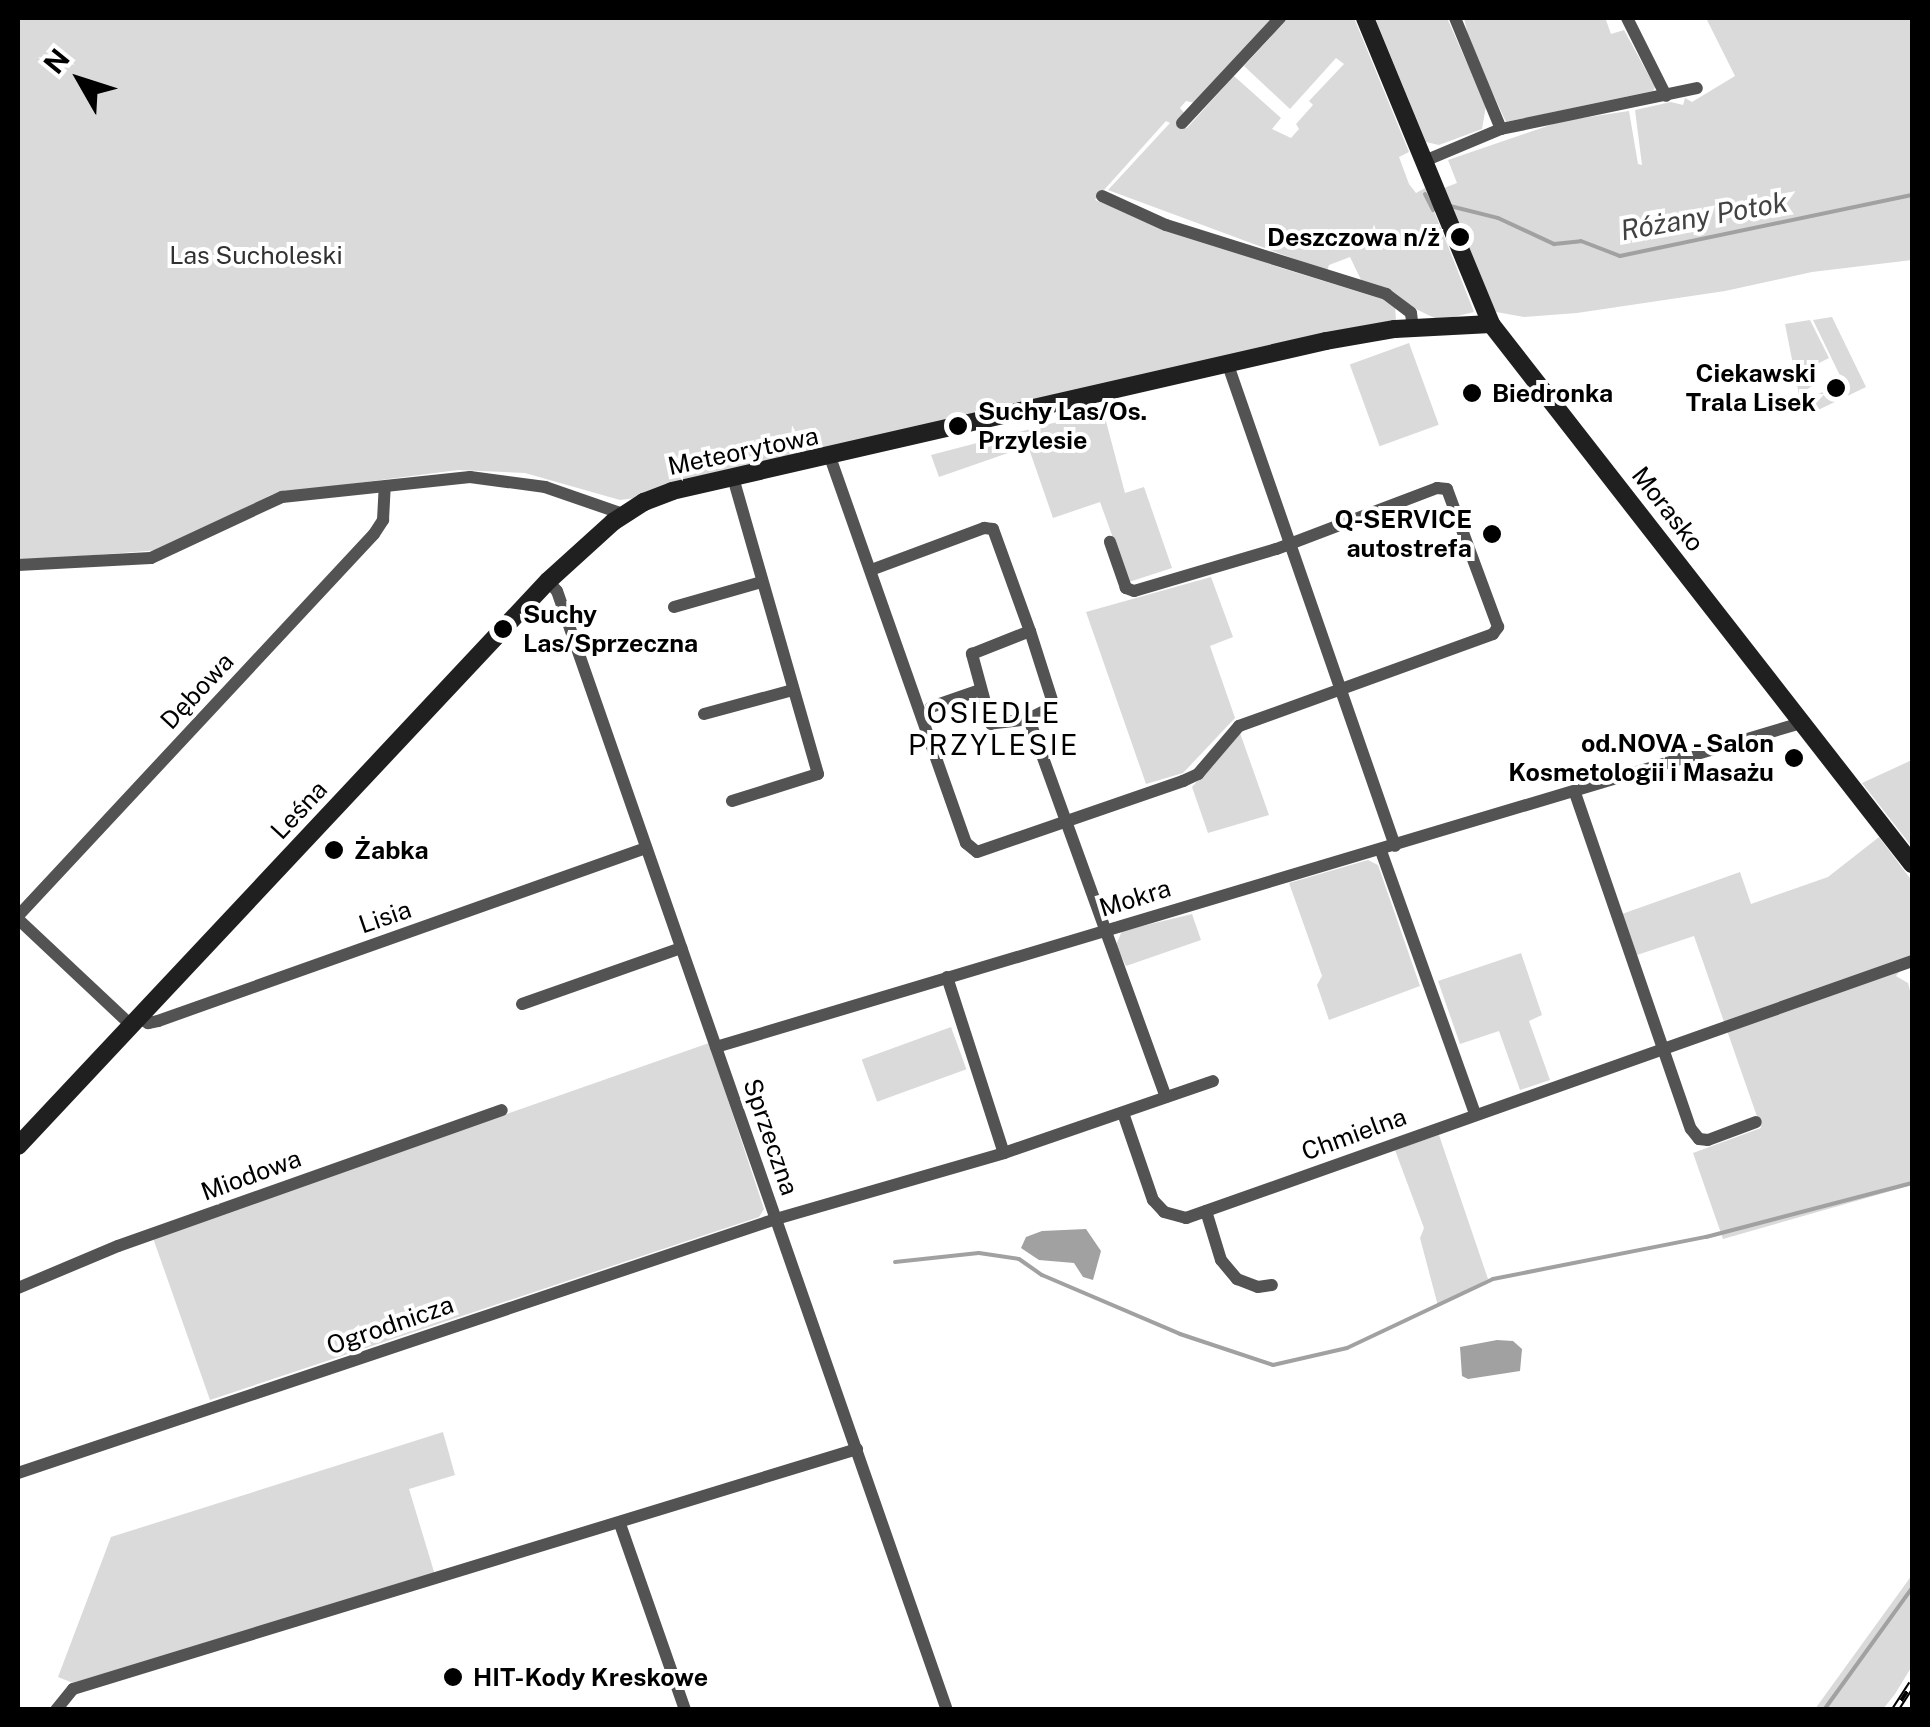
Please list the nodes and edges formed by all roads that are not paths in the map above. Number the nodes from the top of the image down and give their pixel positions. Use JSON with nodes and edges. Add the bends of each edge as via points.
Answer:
{"nodes":[{"id":1,"x":1280,"y":18,"type":"edge"},
{"id":2,"x":1365,"y":18,"type":"edge"},
{"id":3,"x":1456,"y":18,"type":"edge"},
{"id":4,"x":1627,"y":18,"type":"edge"},
{"id":5,"x":1697,"y":88,"type":"dead end"},
{"id":6,"x":1666,"y":96,"type":"junction"},
{"id":7,"x":1182,"y":123,"type":"dead end"},
{"id":8,"x":1501,"y":129,"type":"junction"},
{"id":9,"x":1422,"y":162,"type":"junction"},
{"id":10,"x":1102,"y":196,"type":"dead end"},
{"id":11,"x":1491,"y":324,"type":"junction"},
{"id":12,"x":1413,"y":330,"type":"junction"},
{"id":13,"x":1228,"y":365,"type":"junction"},
{"id":14,"x":830,"y":457,"type":"junction"},
{"id":15,"x":733,"y":480,"type":"junction"},
{"id":16,"x":385,"y":487,"type":"junction"},
{"id":17,"x":623,"y":514,"type":"junction"},
{"id":18,"x":1290,"y":540,"type":"junction"},
{"id":19,"x":1110,"y":542,"type":"dead end"},
{"id":20,"x":18,"y":565,"type":"edge"},
{"id":21,"x":871,"y":570,"type":"junction"},
{"id":22,"x":548,"y":581,"type":"junction"},
{"id":23,"x":762,"y":582,"type":"junction"},
{"id":24,"x":674,"y":608,"type":"dead end"},
{"id":25,"x":1030,"y":631,"type":"junction"},
{"id":26,"x":1342,"y":688,"type":"junction"},
{"id":27,"x":794,"y":690,"type":"junction"},
{"id":28,"x":980,"y":690,"type":"junction"},
{"id":29,"x":931,"y":707,"type":"dead end"},
{"id":30,"x":704,"y":714,"type":"dead end"},
{"id":31,"x":1029,"y":719,"type":"junction"},
{"id":32,"x":1804,"y":722,"type":"junction"},
{"id":33,"x":1572,"y":794,"type":"junction"},
{"id":34,"x":732,"y":801,"type":"dead end"},
{"id":35,"x":1065,"y":822,"type":"junction"},
{"id":36,"x":646,"y":848,"type":"junction"},
{"id":37,"x":1388,"y":848,"type":"junction"},
{"id":38,"x":1912,"y":864,"type":"edge"},
{"id":39,"x":18,"y":918,"type":"edge"},
{"id":40,"x":1105,"y":932,"type":"junction"},
{"id":41,"x":681,"y":948,"type":"junction"},
{"id":42,"x":1912,"y":961,"type":"edge"},
{"id":43,"x":946,"y":977,"type":"junction"},
{"id":44,"x":522,"y":1004,"type":"dead end"},
{"id":45,"x":135,"y":1021,"type":"junction"},
{"id":46,"x":1662,"y":1046,"type":"junction"},
{"id":47,"x":716,"y":1047,"type":"junction"},
{"id":48,"x":1213,"y":1081,"type":"dead end"},
{"id":49,"x":1166,"y":1097,"type":"junction"},
{"id":50,"x":502,"y":1110,"type":"dead end"},
{"id":51,"x":1123,"y":1113,"type":"junction"},
{"id":52,"x":1475,"y":1114,"type":"junction"},
{"id":53,"x":1756,"y":1122,"type":"dead end"},
{"id":54,"x":18,"y":1146,"type":"edge"},
{"id":55,"x":1004,"y":1153,"type":"junction"},
{"id":56,"x":1206,"y":1211,"type":"junction"},
{"id":57,"x":776,"y":1219,"type":"junction"},
{"id":58,"x":1272,"y":1285,"type":"dead end"},
{"id":59,"x":18,"y":1288,"type":"edge"},
{"id":60,"x":857,"y":1449,"type":"junction"},
{"id":61,"x":18,"y":1473,"type":"edge"},
{"id":62,"x":620,"y":1524,"type":"junction"},
{"id":63,"x":56,"y":1710,"type":"edge"},
{"id":64,"x":685,"y":1710,"type":"edge"},
{"id":65,"x":947,"y":1710,"type":"edge"}],
"edges":[{"from":1,"to":7,"type":"street"},
{"from":2,"to":9,"type":"street","name":"Morasko"},
{"from":3,"to":8,"type":"street"},
{"from":4,"to":6,"type":"street"},
{"from":5,"to":6,"type":"street"},
{"from":6,"to":8,"type":"street"},
{"from":8,"to":9,"type":"street"},
{"from":9,"to":11,"type":"street","name":"Morasko"},
{"from":10,"to":12,"type":"street","via":[[1166,225],[1386,294],[1411,313]]},
{"from":11,"to":12,"type":"street","name":"Meteorytowa"},
{"from":11,"to":32,"type":"street","name":"Morasko"},
{"from":12,"to":13,"type":"street","name":"Meteorytowa","via":[[1326,341]]},
{"from":13,"to":14,"type":"street","name":"Meteorytowa"},
{"from":13,"to":18,"type":"street"},
{"from":14,"to":15,"type":"street","name":"Meteorytowa"},
{"from":14,"to":21,"type":"street"},
{"from":15,"to":17,"type":"street","name":"Meteorytowa","via":[[663,494]]},
{"from":15,"to":23,"type":"street"},
{"from":16,"to":17,"type":"street","via":[[484,477],[546,487]]},
{"from":16,"to":20,"type":"street","via":[[282,497],[151,558]]},
{"from":16,"to":39,"type":"street","name":"Dębowa","via":[[383,520],[374,534]]},
{"from":17,"to":22,"type":"street","name":"Leśna"},
{"from":18,"to":19,"type":"street","via":[[1134,591],[1126,588]]},
{"from":18,"to":26,"type":"street"},
{"from":18,"to":26,"type":"street","via":[[1447,489],[1496,616],[1492,634]]},
{"from":21,"to":25,"type":"street","via":[[993,528]]},
{"from":21,"to":35,"type":"street","via":[[970,849]]},
{"from":22,"to":36,"type":"street","name":"Sprzeczna","via":[[557,591]]},
{"from":22,"to":45,"type":"street","name":"Leśna"},
{"from":23,"to":24,"type":"street"},
{"from":23,"to":27,"type":"street"},
{"from":25,"to":28,"type":"street","via":[[972,654]]},
{"from":25,"to":31,"type":"street","via":[[1054,706]]},
{"from":26,"to":35,"type":"street","via":[[1239,726],[1198,774]]},
{"from":26,"to":37,"type":"street"},
{"from":27,"to":30,"type":"street"},
{"from":27,"to":34,"type":"street","via":[[818,774]]},
{"from":28,"to":29,"type":"street"},
{"from":28,"to":31,"type":"street","via":[[991,724]]},
{"from":31,"to":35,"type":"street"},
{"from":32,"to":33,"type":"street","name":"Mokra"},
{"from":32,"to":38,"type":"street","name":"Morasko"},
{"from":33,"to":37,"type":"street","name":"Mokra"},
{"from":33,"to":46,"type":"street"},
{"from":35,"to":40,"type":"street"},
{"from":36,"to":41,"type":"street","name":"Sprzeczna"},
{"from":36,"to":45,"type":"street","name":"Lisia","via":[[154,1022]]},
{"from":37,"to":40,"type":"street","name":"Mokra"},
{"from":37,"to":52,"type":"street"},
{"from":39,"to":45,"type":"street"},
{"from":40,"to":43,"type":"street","name":"Mokra"},
{"from":40,"to":49,"type":"street"},
{"from":41,"to":44,"type":"street"},
{"from":41,"to":47,"type":"street","name":"Sprzeczna"},
{"from":42,"to":46,"type":"street","name":"Chmielna"},
{"from":43,"to":47,"type":"street","name":"Mokra"},
{"from":43,"to":55,"type":"street"},
{"from":45,"to":54,"type":"street","name":"Leśna"},
{"from":46,"to":52,"type":"street","name":"Chmielna"},
{"from":46,"to":53,"type":"street","via":[[1699,1139]]},
{"from":47,"to":57,"type":"street","name":"Sprzeczna"},
{"from":48,"to":49,"type":"street","name":"Ogrodnicza"},
{"from":49,"to":51,"type":"street","name":"Ogrodnicza"},
{"from":50,"to":59,"type":"street","name":"Miodowa"},
{"from":51,"to":55,"type":"street","name":"Ogrodnicza"},
{"from":51,"to":56,"type":"street","name":"Chmielna","via":[[1152,1200],[1186,1218]]},
{"from":52,"to":56,"type":"street","name":"Chmielna"},
{"from":55,"to":57,"type":"street","name":"Ogrodnicza"},
{"from":56,"to":58,"type":"street","via":[[1222,1260],[1237,1279]]},
{"from":57,"to":60,"type":"street","name":"Sprzeczna"},
{"from":57,"to":61,"type":"street","name":"Ogrodnicza"},
{"from":60,"to":62,"type":"street"},
{"from":60,"to":65,"type":"street","name":"Sprzeczna"},
{"from":62,"to":63,"type":"street","via":[[73,1689]]},
{"from":62,"to":64,"type":"street"}]}
